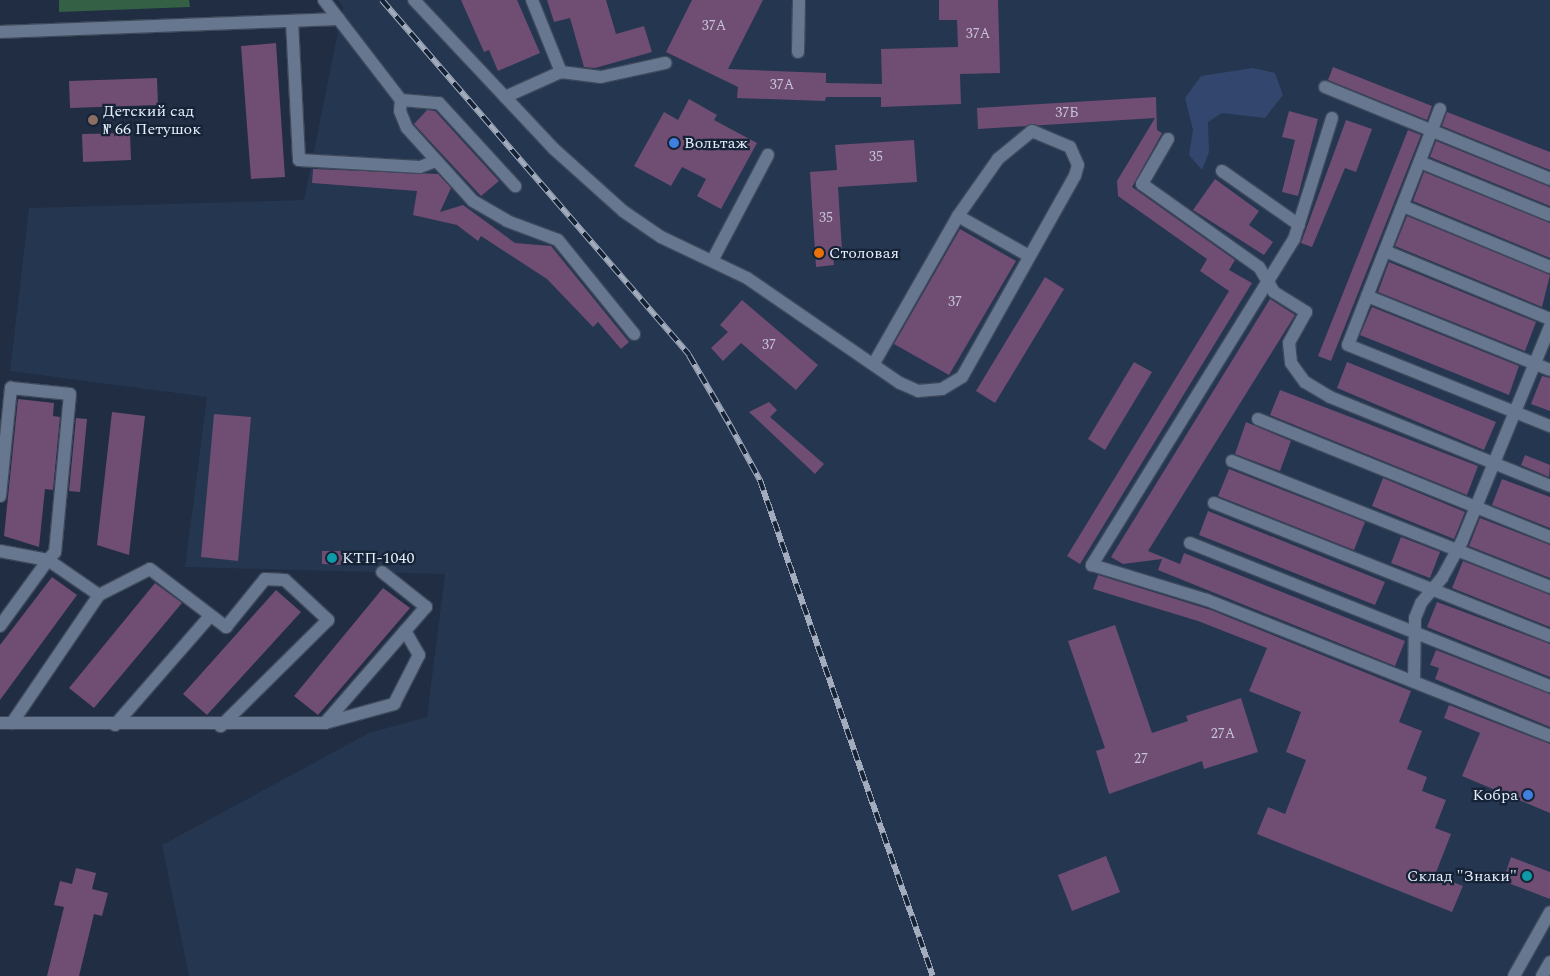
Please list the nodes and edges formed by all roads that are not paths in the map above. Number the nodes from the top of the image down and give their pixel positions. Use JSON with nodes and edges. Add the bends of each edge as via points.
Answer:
{"nodes":[{"id":1,"x":324,"y":0,"type":"edge"},
{"id":2,"x":414,"y":0,"type":"edge"},
{"id":3,"x":532,"y":0,"type":"edge"},
{"id":4,"x":799,"y":0,"type":"edge"},
{"id":5,"x":339,"y":19,"type":"junction"},
{"id":6,"x":292,"y":21,"type":"junction"},
{"id":7,"x":0,"y":32,"type":"edge"},
{"id":8,"x":798,"y":52,"type":"dead end"},
{"id":9,"x":665,"y":63,"type":"dead end"},
{"id":10,"x":561,"y":72,"type":"junction"},
{"id":11,"x":1326,"y":87,"type":"dead end"},
{"id":12,"x":505,"y":97,"type":"junction"},
{"id":13,"x":401,"y":100,"type":"junction"},
{"id":14,"x":1440,"y":110,"type":"dead end"},
{"id":15,"x":1332,"y":118,"type":"dead end"},
{"id":16,"x":1432,"y":131,"type":"junction"},
{"id":17,"x":1168,"y":139,"type":"dead end"},
{"id":18,"x":768,"y":155,"type":"dead end"},
{"id":19,"x":436,"y":161,"type":"junction"},
{"id":20,"x":1420,"y":162,"type":"junction"},
{"id":21,"x":1222,"y":171,"type":"dead end"},
{"id":22,"x":1550,"y":178,"type":"edge"},
{"id":23,"x":515,"y":186,"type":"dead end"},
{"id":24,"x":1403,"y":206,"type":"junction"},
{"id":25,"x":1550,"y":215,"type":"edge"},
{"id":26,"x":958,"y":216,"type":"junction"},
{"id":27,"x":1299,"y":225,"type":"junction"},
{"id":28,"x":1385,"y":251,"type":"junction"},
{"id":29,"x":1029,"y":256,"type":"junction"},
{"id":30,"x":712,"y":261,"type":"junction"},
{"id":31,"x":1550,"y":267,"type":"edge"},
{"id":32,"x":1267,"y":282,"type":"junction"},
{"id":33,"x":1367,"y":296,"type":"junction"},
{"id":34,"x":1550,"y":318,"type":"edge"},
{"id":35,"x":1550,"y":326,"type":"edge"},
{"id":36,"x":634,"y":334,"type":"dead end"},
{"id":37,"x":874,"y":364,"type":"junction"},
{"id":38,"x":1534,"y":364,"type":"junction"},
{"id":39,"x":1550,"y":370,"type":"edge"},
{"id":40,"x":1514,"y":412,"type":"junction"},
{"id":41,"x":1258,"y":419,"type":"dead end"},
{"id":42,"x":1550,"y":426,"type":"edge"},
{"id":43,"x":1232,"y":461,"type":"dead end"},
{"id":44,"x":1492,"y":463,"type":"junction"},
{"id":45,"x":1550,"y":486,"type":"edge"},
{"id":46,"x":0,"y":496,"type":"edge"},
{"id":47,"x":1214,"y":503,"type":"dead end"},
{"id":48,"x":1476,"y":507,"type":"junction"},
{"id":49,"x":1550,"y":537,"type":"edge"},
{"id":50,"x":1190,"y":543,"type":"dead end"},
{"id":51,"x":1456,"y":550,"type":"junction"},
{"id":52,"x":0,"y":551,"type":"edge"},
{"id":53,"x":48,"y":560,"type":"junction"},
{"id":54,"x":382,"y":572,"type":"dead end"},
{"id":55,"x":1550,"y":587,"type":"edge"},
{"id":56,"x":1432,"y":590,"type":"junction"},
{"id":57,"x":99,"y":596,"type":"junction"},
{"id":58,"x":210,"y":616,"type":"junction"},
{"id":59,"x":0,"y":626,"type":"edge"},
{"id":60,"x":405,"y":631,"type":"junction"},
{"id":61,"x":1416,"y":633,"type":"junction"},
{"id":62,"x":1550,"y":636,"type":"edge"},
{"id":63,"x":1414,"y":682,"type":"junction"},
{"id":64,"x":1550,"y":686,"type":"edge"},
{"id":65,"x":325,"y":722,"type":"junction"},
{"id":66,"x":6,"y":723,"type":"edge"},
{"id":67,"x":115,"y":725,"type":"junction"},
{"id":68,"x":221,"y":726,"type":"junction"},
{"id":69,"x":1550,"y":736,"type":"edge"},
{"id":70,"x":1550,"y":912,"type":"edge"},
{"id":71,"x":1550,"y":962,"type":"edge"},
{"id":72,"x":1514,"y":976,"type":"edge"},
{"id":73,"x":1542,"y":976,"type":"edge"}],
"edges":[{"from":1,"to":5,"type":"street"},
{"from":2,"to":12,"type":"street"},
{"from":3,"to":10,"type":"street"},
{"from":4,"to":8,"type":"street"},
{"from":5,"to":6,"type":"street"},
{"from":5,"to":13,"type":"street"},
{"from":6,"to":7,"type":"street"},
{"from":6,"to":19,"type":"street","via":[[300,160],[420,167]]},
{"from":9,"to":10,"type":"street","via":[[601,77]]},
{"from":10,"to":12,"type":"street"},
{"from":11,"to":16,"type":"street"},
{"from":12,"to":30,"type":"street","via":[[554,149],[623,211],[661,237]]},
{"from":13,"to":19,"type":"street","via":[[400,111],[407,128]]},
{"from":13,"to":23,"type":"street","via":[[439,103]]},
{"from":14,"to":16,"type":"street"},
{"from":15,"to":27,"type":"street"},
{"from":16,"to":20,"type":"street"},
{"from":16,"to":22,"type":"street"},
{"from":17,"to":32,"type":"street","via":[[1142,184],[1259,267]]},
{"from":18,"to":30,"type":"street"},
{"from":19,"to":36,"type":"street","via":[[473,202],[507,221],[558,240]]},
{"from":20,"to":24,"type":"street"},
{"from":20,"to":25,"type":"street"},
{"from":21,"to":27,"type":"street"},
{"from":24,"to":28,"type":"street"},
{"from":24,"to":31,"type":"street"},
{"from":26,"to":29,"type":"street"},
{"from":26,"to":29,"type":"street","via":[[998,159],[1022,136],[1032,131],[1062,140],[1076,157],[1075,176]]},
{"from":26,"to":37,"type":"street"},
{"from":27,"to":32,"type":"street"},
{"from":28,"to":33,"type":"street"},
{"from":28,"to":34,"type":"street"},
{"from":29,"to":37,"type":"street","via":[[962,377],[942,389],[918,391]]},
{"from":30,"to":37,"type":"street","via":[[747,278]]},
{"from":32,"to":44,"type":"street","via":[[1274,292],[1306,312],[1289,344],[1291,363],[1305,382],[1330,397]]},
{"from":32,"to":63,"type":"street","via":[[1092,565],[1207,600]]},
{"from":33,"to":38,"type":"street"},
{"from":33,"to":40,"type":"street","via":[[1348,345]]},
{"from":35,"to":38,"type":"street"},
{"from":38,"to":39,"type":"street"},
{"from":38,"to":40,"type":"street"},
{"from":40,"to":42,"type":"street"},
{"from":40,"to":44,"type":"street"},
{"from":41,"to":48,"type":"street"},
{"from":43,"to":51,"type":"street"},
{"from":44,"to":45,"type":"street"},
{"from":44,"to":48,"type":"street"},
{"from":46,"to":53,"type":"street","via":[[11,388],[70,394],[55,552]]},
{"from":47,"to":56,"type":"street"},
{"from":48,"to":49,"type":"street"},
{"from":48,"to":51,"type":"street"},
{"from":50,"to":61,"type":"street"},
{"from":51,"to":55,"type":"street"},
{"from":51,"to":56,"type":"street"},
{"from":52,"to":53,"type":"street"},
{"from":53,"to":57,"type":"street"},
{"from":53,"to":59,"type":"street"},
{"from":54,"to":60,"type":"street","via":[[426,607]]},
{"from":56,"to":61,"type":"street","via":[[1418,610]]},
{"from":56,"to":62,"type":"street"},
{"from":57,"to":58,"type":"street","via":[[150,569]]},
{"from":57,"to":66,"type":"street"},
{"from":58,"to":67,"type":"street"},
{"from":58,"to":68,"type":"street","via":[[226,627],[265,579],[285,580],[328,620]]},
{"from":60,"to":65,"type":"street"},
{"from":60,"to":65,"type":"street","via":[[419,655],[394,704]]},
{"from":61,"to":63,"type":"street"},
{"from":61,"to":64,"type":"street"},
{"from":63,"to":69,"type":"street"},
{"from":65,"to":68,"type":"street"},
{"from":66,"to":67,"type":"street"},
{"from":67,"to":68,"type":"street"},
{"from":70,"to":72,"type":"street"},
{"from":71,"to":73,"type":"street"}]}
